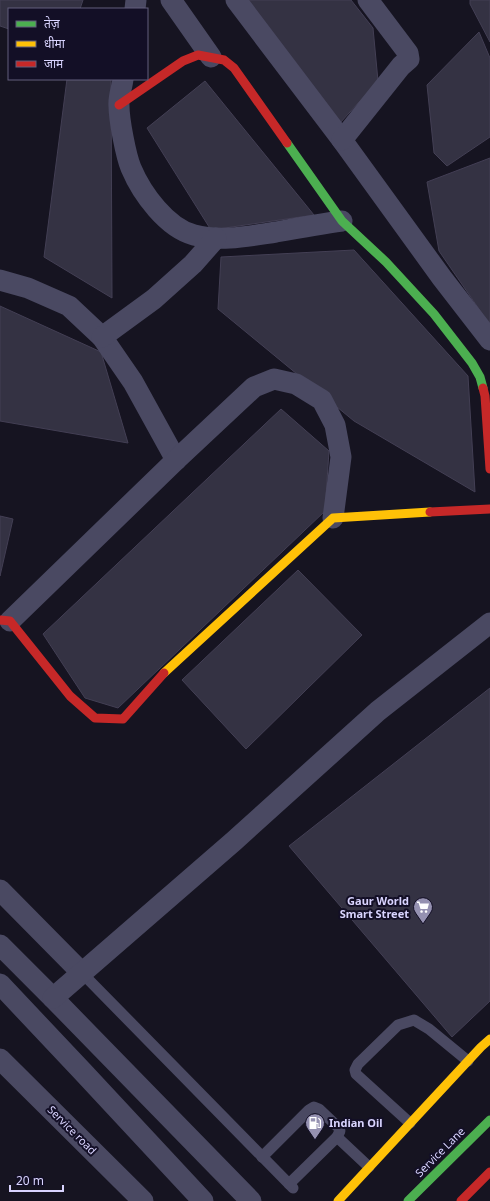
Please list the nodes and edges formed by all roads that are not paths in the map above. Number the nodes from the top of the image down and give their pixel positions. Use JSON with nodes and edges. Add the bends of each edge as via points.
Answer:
{"nodes":[{"id":1,"x":171,"y":0,"type":"edge"},
{"id":2,"x":236,"y":0,"type":"edge"},
{"id":3,"x":368,"y":0,"type":"edge"},
{"id":4,"x":211,"y":57,"type":"junction"},
{"id":5,"x":123,"y":80,"type":"edge"},
{"id":6,"x":119,"y":106,"type":"junction"},
{"id":7,"x":342,"y":140,"type":"junction"},
{"id":8,"x":342,"y":221,"type":"junction"},
{"id":9,"x":216,"y":238,"type":"junction"},
{"id":10,"x":0,"y":280,"type":"edge"},
{"id":11,"x":102,"y":337,"type":"junction"},
{"id":12,"x":490,"y":340,"type":"edge"},
{"id":13,"x":488,"y":399,"type":"edge"},
{"id":14,"x":176,"y":460,"type":"junction"},
{"id":15,"x":490,"y":469,"type":"edge"},
{"id":16,"x":490,"y":510,"type":"edge"},
{"id":17,"x":334,"y":518,"type":"junction"},
{"id":18,"x":5,"y":621,"type":"edge"},
{"id":19,"x":490,"y":623,"type":"edge"},
{"id":20,"x":0,"y":890,"type":"edge"},
{"id":21,"x":4,"y":958,"type":"edge"},
{"id":22,"x":82,"y":973,"type":"junction"},
{"id":23,"x":0,"y":984,"type":"edge"},
{"id":24,"x":53,"y":998,"type":"junction"},
{"id":25,"x":490,"y":1039,"type":"edge"},
{"id":26,"x":0,"y":1059,"type":"edge"},
{"id":27,"x":468,"y":1061,"type":"junction"},
{"id":28,"x":490,"y":1120,"type":"edge"},
{"id":29,"x":410,"y":1123,"type":"junction"},
{"id":30,"x":337,"y":1137,"type":"junction"},
{"id":31,"x":262,"y":1157,"type":"junction"},
{"id":32,"x":369,"y":1167,"type":"junction"},
{"id":33,"x":490,"y":1172,"type":"edge"},
{"id":34,"x":143,"y":1201,"type":"edge"},
{"id":35,"x":203,"y":1201,"type":"edge"},
{"id":36,"x":251,"y":1201,"type":"edge"},
{"id":37,"x":338,"y":1201,"type":"edge"},
{"id":38,"x":408,"y":1201,"type":"edge"},
{"id":39,"x":461,"y":1201,"type":"edge"}],
"edges":[{"from":1,"to":4,"type":"street"},
{"from":2,"to":7,"type":"street"},
{"from":3,"to":7,"type":"street","via":[[408,53],[409,59]]},
{"from":4,"to":6,"type":"street","via":[[198,55],[183,62]]},
{"from":4,"to":8,"type":"street","via":[[224,60],[234,68]]},
{"from":5,"to":6,"type":"street"},
{"from":6,"to":9,"type":"street","via":[[131,168],[142,189],[174,226],[194,235]]},
{"from":7,"to":12,"type":"street"},
{"from":8,"to":9,"type":"street","via":[[238,238]]},
{"from":8,"to":13,"type":"street","via":[[386,262],[434,314],[472,363]]},
{"from":9,"to":11,"type":"street","via":[[193,264],[154,299]]},
{"from":10,"to":11,"type":"street","via":[[28,288],[69,306]]},
{"from":11,"to":14,"type":"street","via":[[133,382]]},
{"from":13,"to":15,"type":"street"},
{"from":14,"to":17,"type":"street","via":[[254,387],[274,379],[296,384],[322,400],[335,425],[341,457]]},
{"from":14,"to":18,"type":"street"},
{"from":16,"to":17,"type":"street"},
{"from":17,"to":18,"type":"street","via":[[168,670],[123,720],[95,718],[70,696]]},
{"from":19,"to":22,"type":"street","via":[[378,711],[240,836]]},
{"from":20,"to":22,"type":"street"},
{"from":21,"to":24,"type":"street"},
{"from":22,"to":24,"type":"street"},
{"from":22,"to":31,"type":"lane"},
{"from":23,"to":35,"type":"street"},
{"from":24,"to":36,"type":"street"},
{"from":25,"to":27,"type":"street"},
{"from":26,"to":34,"type":"street","name":"Service road"},
{"from":27,"to":29,"type":"street"},
{"from":27,"to":29,"type":"lane","via":[[414,1020],[398,1025],[358,1064],[356,1074]]},
{"from":28,"to":38,"type":"street","name":"Service Lane"},
{"from":29,"to":32,"type":"street"},
{"from":30,"to":31,"type":"lane","via":[[291,1186]]},
{"from":30,"to":31,"type":"lane","via":[[339,1128],[314,1107]]},
{"from":30,"to":32,"type":"lane"},
{"from":32,"to":37,"type":"street"},
{"from":33,"to":39,"type":"street"}]}
